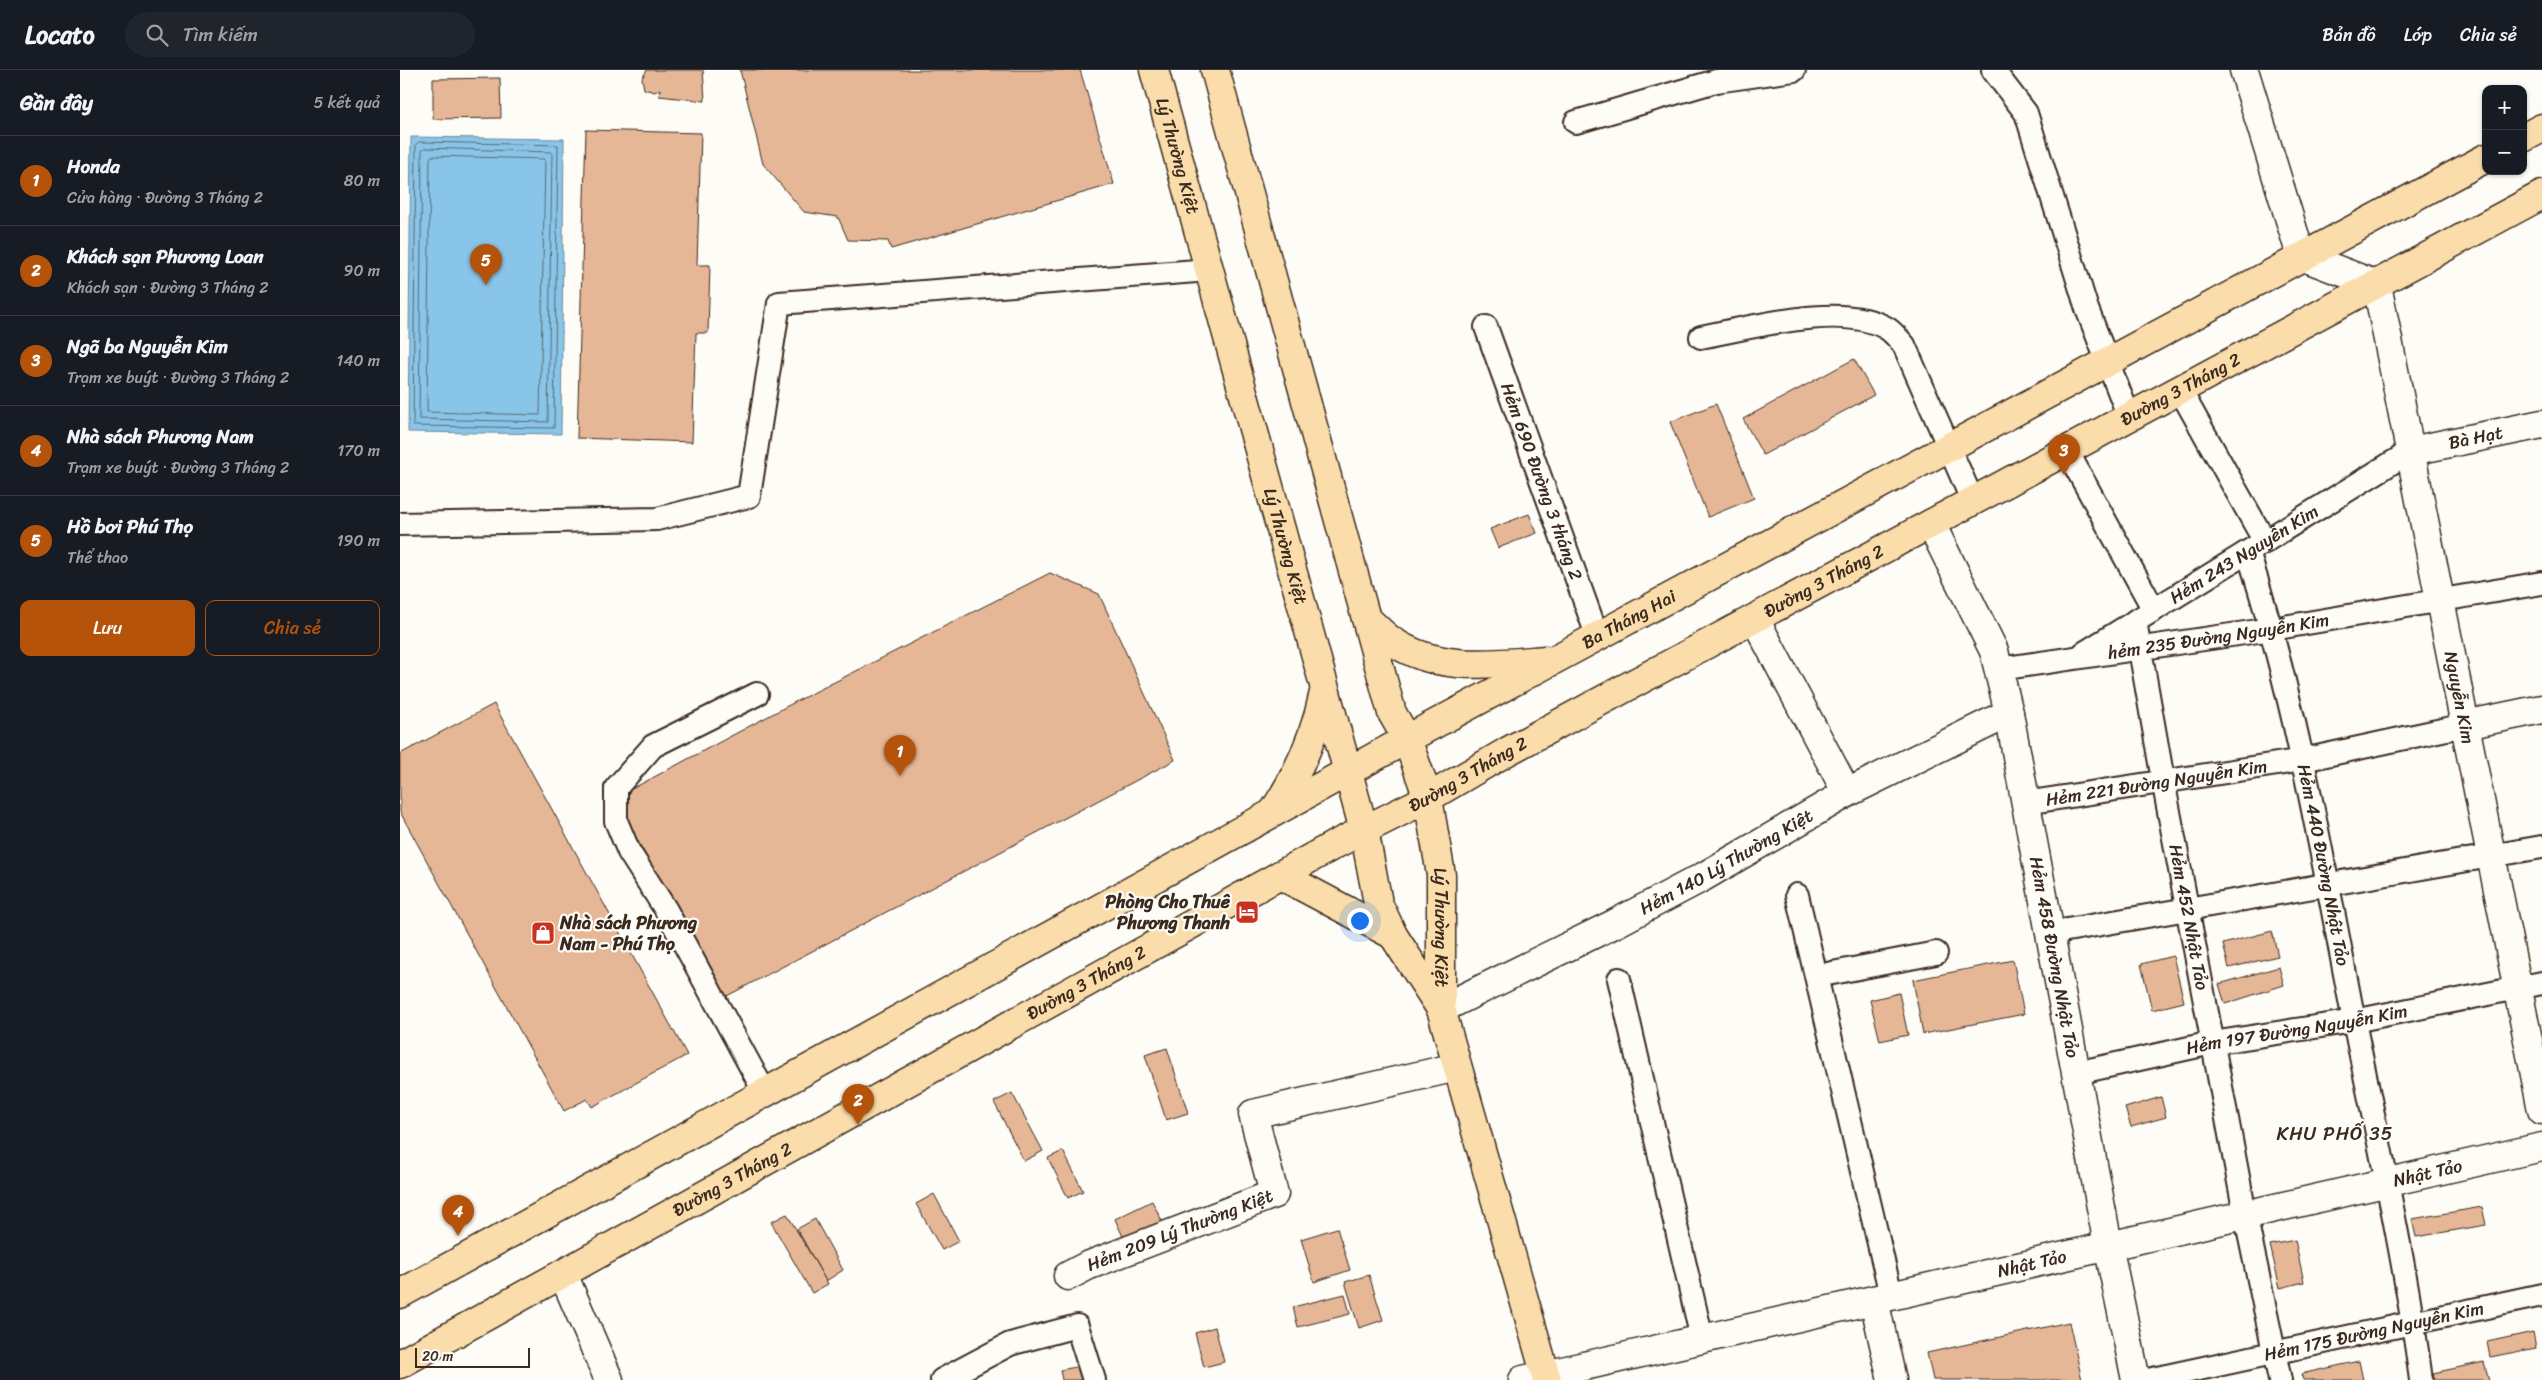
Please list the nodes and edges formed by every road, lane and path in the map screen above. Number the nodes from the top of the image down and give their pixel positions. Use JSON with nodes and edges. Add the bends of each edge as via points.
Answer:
{"nodes":[{"id":1,"x":1154,"y":70,"type":"edge"},
{"id":2,"x":1215,"y":70,"type":"edge"},
{"id":3,"x":1794,"y":70,"type":"edge"},
{"id":4,"x":1993,"y":70,"type":"edge"},
{"id":5,"x":2248,"y":71,"type":"edge"},
{"id":6,"x":1576,"y":122,"type":"dead end"},
{"id":7,"x":2542,"y":128,"type":"edge"},
{"id":8,"x":2527,"y":136,"type":"edge"},
{"id":9,"x":2482,"y":160,"type":"edge"},
{"id":10,"x":2542,"y":195,"type":"edge"},
{"id":11,"x":2301,"y":256,"type":"junction"},
{"id":12,"x":1210,"y":270,"type":"junction"},
{"id":13,"x":2377,"y":285,"type":"junction"},
{"id":14,"x":1486,"y":327,"type":"dead end"},
{"id":15,"x":1701,"y":337,"type":"dead end"},
{"id":16,"x":2107,"y":362,"type":"junction"},
{"id":17,"x":2180,"y":390,"type":"junction"},
{"id":18,"x":2129,"y":417,"type":"junction"},
{"id":19,"x":2542,"y":424,"type":"edge"},
{"id":20,"x":1949,"y":447,"type":"junction"},
{"id":21,"x":2067,"y":451,"type":"junction"},
{"id":22,"x":2410,"y":451,"type":"junction"},
{"id":23,"x":1973,"y":502,"type":"junction"},
{"id":24,"x":400,"y":524,"type":"edge"},
{"id":25,"x":1931,"y":524,"type":"junction"},
{"id":26,"x":2256,"y":547,"type":"junction"},
{"id":27,"x":2542,"y":583,"type":"edge"},
{"id":28,"x":2440,"y":602,"type":"junction"},
{"id":29,"x":2145,"y":616,"type":"junction"},
{"id":30,"x":1366,"y":618,"type":"junction"},
{"id":31,"x":1755,"y":619,"type":"junction"},
{"id":32,"x":2272,"y":629,"type":"junction"},
{"id":33,"x":1597,"y":635,"type":"junction"},
{"id":34,"x":2139,"y":650,"type":"junction"},
{"id":35,"x":2076,"y":658,"type":"junction"},
{"id":36,"x":1556,"y":659,"type":"junction"},
{"id":37,"x":1998,"y":669,"type":"junction"},
{"id":38,"x":1325,"y":688,"type":"junction"},
{"id":39,"x":758,"y":694,"type":"dead end"},
{"id":40,"x":2542,"y":709,"type":"edge"},
{"id":41,"x":2009,"y":713,"type":"junction"},
{"id":42,"x":2466,"y":725,"type":"junction"},
{"id":43,"x":1407,"y":739,"type":"junction"},
{"id":44,"x":2303,"y":760,"type":"junction"},
{"id":45,"x":1349,"y":772,"type":"junction"},
{"id":46,"x":2163,"y":780,"type":"junction"},
{"id":47,"x":1847,"y":793,"type":"junction"},
{"id":48,"x":1428,"y":798,"type":"junction"},
{"id":49,"x":2026,"y":803,"type":"junction"},
{"id":50,"x":1273,"y":813,"type":"junction"},
{"id":51,"x":1364,"y":830,"type":"junction"},
{"id":52,"x":2542,"y":846,"type":"edge"},
{"id":53,"x":2491,"y":857,"type":"junction"},
{"id":54,"x":1280,"y":875,"type":"junction"},
{"id":55,"x":2328,"y":884,"type":"junction"},
{"id":56,"x":1797,"y":895,"type":"dead end"},
{"id":57,"x":2187,"y":907,"type":"junction"},
{"id":58,"x":2050,"y":933,"type":"junction"},
{"id":59,"x":1393,"y":935,"type":"junction"},
{"id":60,"x":1936,"y":952,"type":"dead end"},
{"id":61,"x":1818,"y":976,"type":"junction"},
{"id":62,"x":1619,"y":979,"type":"dead end"},
{"id":63,"x":2530,"y":986,"type":"edge"},
{"id":64,"x":1441,"y":1009,"type":"junction"},
{"id":65,"x":2354,"y":1021,"type":"junction"},
{"id":66,"x":2212,"y":1043,"type":"junction"},
{"id":67,"x":1457,"y":1067,"type":"junction"},
{"id":68,"x":2076,"y":1072,"type":"junction"},
{"id":69,"x":765,"y":1093,"type":"junction"},
{"id":70,"x":2542,"y":1110,"type":"edge"},
{"id":71,"x":2542,"y":1147,"type":"edge"},
{"id":72,"x":2388,"y":1181,"type":"junction"},
{"id":73,"x":2245,"y":1214,"type":"junction"},
{"id":74,"x":2108,"y":1245,"type":"junction"},
{"id":75,"x":563,"y":1274,"type":"junction"},
{"id":76,"x":1068,"y":1276,"type":"dead end"},
{"id":77,"x":400,"y":1294,"type":"edge"},
{"id":78,"x":2542,"y":1295,"type":"edge"},
{"id":79,"x":1882,"y":1297,"type":"junction"},
{"id":80,"x":2414,"y":1323,"type":"junction"},
{"id":81,"x":1702,"y":1339,"type":"junction"},
{"id":82,"x":2274,"y":1352,"type":"junction"},
{"id":83,"x":400,"y":1364,"type":"edge"},
{"id":84,"x":1538,"y":1378,"type":"edge"},
{"id":85,"x":610,"y":1380,"type":"edge"},
{"id":86,"x":942,"y":1380,"type":"edge"},
{"id":87,"x":1094,"y":1380,"type":"edge"},
{"id":88,"x":1892,"y":1380,"type":"edge"},
{"id":89,"x":2136,"y":1380,"type":"edge"},
{"id":90,"x":2148,"y":1380,"type":"edge"},
{"id":91,"x":2280,"y":1380,"type":"edge"},
{"id":92,"x":2421,"y":1380,"type":"edge"}],
"edges":[{"from":1,"to":12,"type":"main road","name":"Lý Thường Kiệt"},
{"from":2,"to":30,"type":"main road","name":"Lý Thường Kiệt"},
{"from":3,"to":6,"type":"lane","via":[[1716,81]]},
{"from":4,"to":16,"type":"lane","via":[[2026,113],[2087,309]]},
{"from":5,"to":11,"type":"street"},
{"from":7,"to":8,"type":"main road"},
{"from":9,"to":11,"type":"main road"},
{"from":10,"to":13,"type":"main road","name":"Đường 3 Tháng 2"},
{"from":11,"to":13,"type":"street"},
{"from":11,"to":16,"type":"main road"},
{"from":12,"to":24,"type":"lane","via":[[779,303],[749,496],[657,519]]},
{"from":12,"to":38,"type":"main road","name":"Lý Thường Kiệt"},
{"from":13,"to":17,"type":"main road","name":"Đường 3 Tháng 2"},
{"from":13,"to":22,"type":"street","name":"Nguyễn Kim"},
{"from":14,"to":33,"type":"lane","name":"Hẻm 690 Đường 3 tháng 2"},
{"from":15,"to":20,"type":"lane","via":[[1825,316],[1865,319],[1889,329],[1904,345]]},
{"from":16,"to":18,"type":"lane"},
{"from":16,"to":20,"type":"main road"},
{"from":17,"to":18,"type":"main road","name":"Đường 3 Tháng 2"},
{"from":17,"to":26,"type":"lane","name":"Hẻm 440 Đường Nhật Tảo"},
{"from":18,"to":21,"type":"main road","name":"Đường 3 Tháng 2"},
{"from":19,"to":22,"type":"street","name":"Bà Hạt"},
{"from":20,"to":23,"type":"lane"},
{"from":20,"to":33,"type":"main road","name":"Ba Tháng Hai"},
{"from":21,"to":23,"type":"main road","name":"Đường 3 Tháng 2"},
{"from":21,"to":29,"type":"lane"},
{"from":22,"to":26,"type":"lane","name":"Hẻm 243 Nguyễn Kim"},
{"from":22,"to":28,"type":"street","name":"Nguyễn Kim"},
{"from":23,"to":25,"type":"main road","name":"Đường 3 Tháng 2"},
{"from":25,"to":31,"type":"main road","name":"Đường 3 Tháng 2"},
{"from":25,"to":37,"type":"street","name":"Hẻm 458 Đường Nhật Tảo","via":[[1994,651]]},
{"from":26,"to":29,"type":"lane","name":"Hẻm 243 Nguyễn Kim"},
{"from":26,"to":32,"type":"lane","name":"Hẻm 440 Đường Nhật Tảo"},
{"from":27,"to":28,"type":"lane","name":"hẻm 235 Đường Nguyễn Kim"},
{"from":28,"to":32,"type":"lane","name":"hẻm 235 Đường Nguyễn Kim"},
{"from":28,"to":42,"type":"street","name":"Nguyễn Kim"},
{"from":29,"to":34,"type":"lane","name":"Hẻm 452 Nhật Tảo"},
{"from":29,"to":35,"type":"lane","name":"Hẻm 243 Nguyễn Kim"},
{"from":30,"to":36,"type":"main road","via":[[1392,641],[1444,663],[1497,664]]},
{"from":30,"to":43,"type":"main road","name":"Lý Thường Kiệt","via":[[1392,713]]},
{"from":31,"to":47,"type":"street"},
{"from":31,"to":48,"type":"main road","name":"Đường 3 Tháng 2","via":[[1508,751]]},
{"from":32,"to":34,"type":"lane","name":"hẻm 235 Đường Nguyễn Kim"},
{"from":32,"to":44,"type":"lane","name":"Hẻm 440 Đường Nhật Tảo"},
{"from":33,"to":36,"type":"main road","name":"Ba Tháng Hai"},
{"from":34,"to":35,"type":"lane","name":"hẻm 235 Đường Nguyễn Kim"},
{"from":34,"to":46,"type":"lane","name":"Hẻm 452 Nhật Tảo"},
{"from":35,"to":37,"type":"lane","name":"hẻm 235 Đường Nguyễn Kim"},
{"from":36,"to":43,"type":"main road"},
{"from":37,"to":41,"type":"street","name":"Hẻm 458 Đường Nhật Tảo"},
{"from":38,"to":45,"type":"main road","name":"Lý Thường Kiệt"},
{"from":38,"to":50,"type":"main road","via":[[1311,743]]},
{"from":39,"to":69,"type":"lane","via":[[653,746],[616,788],[616,821],[629,852],[666,910]]},
{"from":40,"to":42,"type":"street"},
{"from":41,"to":47,"type":"street","name":"Hẻm 140 Lý Thường Kiệt"},
{"from":41,"to":49,"type":"street","name":"Hẻm 458 Đường Nhật Tảo"},
{"from":42,"to":44,"type":"lane","name":"Hẻm 221 Đường Nguyễn Kim"},
{"from":42,"to":53,"type":"street","name":"Nguyễn Kim"},
{"from":43,"to":45,"type":"main road"},
{"from":43,"to":48,"type":"main road","name":"Lý Thường Kiệt"},
{"from":44,"to":46,"type":"lane","name":"Hẻm 221 Đường Nguyễn Kim"},
{"from":44,"to":55,"type":"lane","name":"Hẻm 440 Đường Nhật Tảo"},
{"from":45,"to":50,"type":"main road"},
{"from":45,"to":51,"type":"main road","name":"Lý Thường Kiệt"},
{"from":46,"to":49,"type":"lane","name":"Hẻm 221 Đường Nguyễn Kim"},
{"from":46,"to":57,"type":"lane","name":"Hẻm 452 Nhật Tảo"},
{"from":47,"to":64,"type":"street","name":"Hẻm 140 Lý Thường Kiệt","via":[[1703,877]]},
{"from":48,"to":51,"type":"main road","name":"Đường 3 Tháng 2"},
{"from":48,"to":64,"type":"main road","name":"Lý Thường Kiệt","via":[[1441,875]]},
{"from":49,"to":58,"type":"street","name":"Hẻm 458 Đường Nhật Tảo"},
{"from":50,"to":69,"type":"main road"},
{"from":51,"to":54,"type":"main road","name":"Đường 3 Tháng 2"},
{"from":51,"to":59,"type":"main road","name":"Lý Thường Kiệt","via":[[1378,903]]},
{"from":52,"to":53,"type":"lane"},
{"from":53,"to":55,"type":"lane"},
{"from":53,"to":63,"type":"street","name":"Nguyễn Kim"},
{"from":54,"to":59,"type":"main road"},
{"from":54,"to":75,"type":"main road","name":"Đường 3 Tháng 2"},
{"from":55,"to":57,"type":"lane"},
{"from":55,"to":65,"type":"lane","name":"Hẻm 440 Đường Nhật Tảo"},
{"from":56,"to":61,"type":"lane"},
{"from":57,"to":58,"type":"lane"},
{"from":57,"to":66,"type":"lane","name":"Hẻm 452 Nhật Tảo"},
{"from":58,"to":68,"type":"street","name":"Hẻm 458 Đường Nhật Tảo"},
{"from":59,"to":64,"type":"main road","name":"Lý Thường Kiệt"},
{"from":60,"to":61,"type":"lane"},
{"from":61,"to":79,"type":"lane"},
{"from":62,"to":81,"type":"lane"},
{"from":63,"to":65,"type":"lane","name":"Hẻm 197 Đường Nguyễn Kim"},
{"from":63,"to":70,"type":"street","name":"Nguyễn Kim"},
{"from":64,"to":67,"type":"main road","name":"Lý Thường Kiệt"},
{"from":65,"to":66,"type":"lane","name":"Hẻm 197 Đường Nguyễn Kim"},
{"from":65,"to":72,"type":"lane","name":"Hẻm 440 Đường Nhật Tảo"},
{"from":66,"to":68,"type":"lane","name":"Hẻm 197 Đường Nguyễn Kim"},
{"from":66,"to":73,"type":"lane","name":"Hẻm 452 Nhật Tảo"},
{"from":67,"to":76,"type":"street","name":"Hẻm 209 Lý Thường Kiệt","via":[[1253,1114],[1274,1194]]},
{"from":67,"to":84,"type":"main road","name":"Lý Thường Kiệt","via":[[1475,1122]]},
{"from":68,"to":74,"type":"street","name":"Hẻm 458 Đường Nhật Tảo"},
{"from":69,"to":77,"type":"main road"},
{"from":71,"to":72,"type":"street","name":"Nhật Tảo"},
{"from":72,"to":73,"type":"street","name":"Nhật Tảo"},
{"from":72,"to":80,"type":"lane","name":"Hẻm 440 Đường Nhật Tảo"},
{"from":73,"to":74,"type":"street","name":"Nhật Tảo"},
{"from":73,"to":82,"type":"lane","name":"Hẻm 452 Nhật Tảo"},
{"from":74,"to":79,"type":"street","name":"Nhật Tảo"},
{"from":74,"to":89,"type":"street","name":"Hẻm 458 Đường Nhật Tảo"},
{"from":75,"to":83,"type":"main road","name":"Đường 3 Tháng 2"},
{"from":75,"to":85,"type":"street"},
{"from":78,"to":80,"type":"lane","name":"Hẻm 175 Đường Nguyễn Kim"},
{"from":79,"to":81,"type":"street","name":"Nhật Tảo"},
{"from":79,"to":88,"type":"street"},
{"from":80,"to":82,"type":"lane","name":"Hẻm 175 Đường Nguyễn Kim"},
{"from":80,"to":92,"type":"lane","name":"Hẻm 440 Đường Nhật Tảo"},
{"from":81,"to":84,"type":"street","name":"Nhật Tảo"},
{"from":82,"to":90,"type":"lane","name":"Hẻm 175 Đường Nguyễn Kim"},
{"from":82,"to":91,"type":"lane","name":"Hẻm 452 Nhật Tảo"},
{"from":86,"to":87,"type":"lane","via":[[1010,1344],[1077,1326]]}]}
